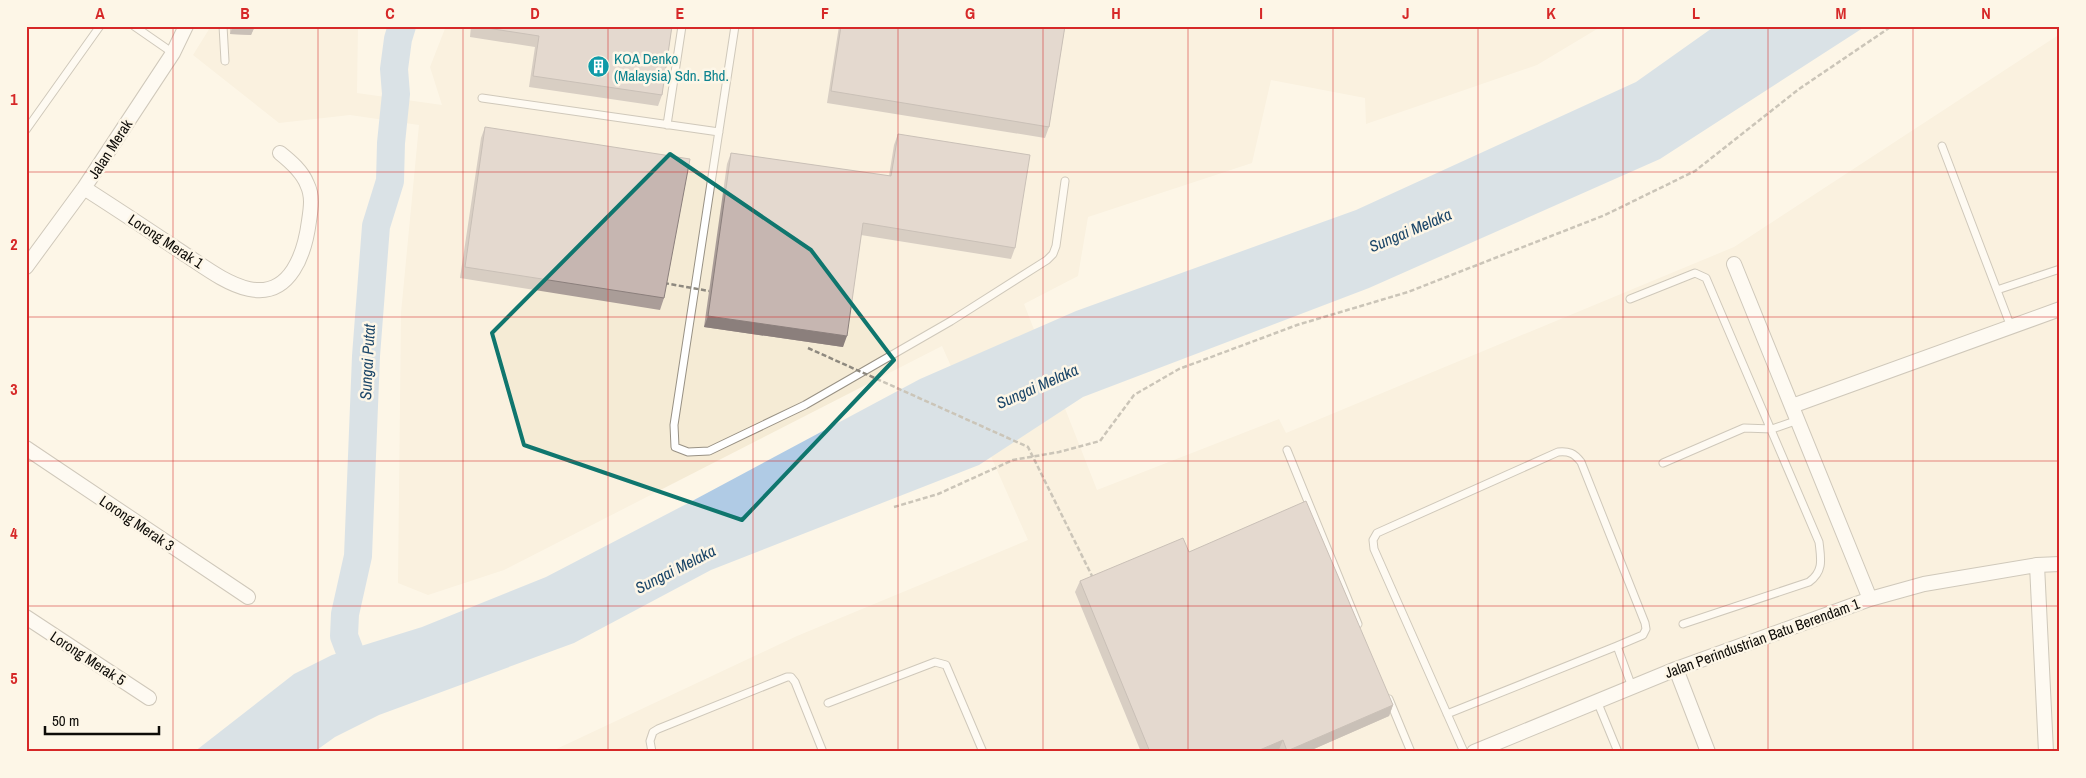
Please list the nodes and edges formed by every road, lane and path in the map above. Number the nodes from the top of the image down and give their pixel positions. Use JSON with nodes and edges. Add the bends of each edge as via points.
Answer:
{"nodes":[{"id":1,"x":100,"y":26,"type":"edge"},
{"id":2,"x":134,"y":26,"type":"edge"},
{"id":3,"x":186,"y":26,"type":"edge"},
{"id":4,"x":223,"y":26,"type":"edge"},
{"id":5,"x":682,"y":26,"type":"edge"},
{"id":6,"x":735,"y":26,"type":"edge"},
{"id":7,"x":1892,"y":26,"type":"edge"},
{"id":8,"x":173,"y":53,"type":"junction"},
{"id":9,"x":225,"y":61,"type":"dead end"},
{"id":10,"x":482,"y":98,"type":"dead end"},
{"id":11,"x":667,"y":124,"type":"junction"},
{"id":12,"x":26,"y":130,"type":"edge"},
{"id":13,"x":719,"y":132,"type":"junction"},
{"id":14,"x":1942,"y":146,"type":"dead end"},
{"id":15,"x":280,"y":153,"type":"dead end"},
{"id":16,"x":1064,"y":181,"type":"dead end"},
{"id":17,"x":84,"y":188,"type":"junction"},
{"id":18,"x":1734,"y":264,"type":"dead end"},
{"id":19,"x":26,"y":267,"type":"edge"},
{"id":20,"x":2060,"y":269,"type":"edge"},
{"id":21,"x":664,"y":283,"type":"edge"},
{"id":22,"x":1997,"y":290,"type":"junction"},
{"id":23,"x":709,"y":291,"type":"dead end"},
{"id":24,"x":1630,"y":299,"type":"dead end"},
{"id":25,"x":2060,"y":309,"type":"edge"},
{"id":26,"x":2011,"y":326,"type":"junction"},
{"id":27,"x":808,"y":348,"type":"dead end"},
{"id":28,"x":1792,"y":406,"type":"junction"},
{"id":29,"x":1798,"y":420,"type":"junction"},
{"id":30,"x":1772,"y":429,"type":"junction"},
{"id":31,"x":26,"y":448,"type":"edge"},
{"id":32,"x":1287,"y":450,"type":"dead end"},
{"id":33,"x":1663,"y":463,"type":"dead end"},
{"id":34,"x":894,"y":507,"type":"dead end"},
{"id":35,"x":2060,"y":564,"type":"edge"},
{"id":36,"x":2037,"y":566,"type":"junction"},
{"id":37,"x":1096,"y":584,"type":"edge"},
{"id":38,"x":248,"y":597,"type":"dead end"},
{"id":39,"x":1870,"y":599,"type":"junction"},
{"id":40,"x":26,"y":617,"type":"edge"},
{"id":41,"x":1684,"y":624,"type":"dead end"},
{"id":42,"x":1362,"y":633,"type":"edge"},
{"id":43,"x":1617,"y":646,"type":"junction"},
{"id":44,"x":1676,"y":669,"type":"junction"},
{"id":45,"x":1632,"y":686,"type":"junction"},
{"id":46,"x":1384,"y":688,"type":"edge"},
{"id":47,"x":149,"y":698,"type":"dead end"},
{"id":48,"x":1598,"y":701,"type":"junction"},
{"id":49,"x":828,"y":703,"type":"dead end"},
{"id":50,"x":1447,"y":714,"type":"junction"},
{"id":51,"x":652,"y":752,"type":"edge"},
{"id":52,"x":823,"y":752,"type":"edge"},
{"id":53,"x":983,"y":752,"type":"edge"},
{"id":54,"x":1411,"y":752,"type":"edge"},
{"id":55,"x":1464,"y":752,"type":"edge"},
{"id":56,"x":1474,"y":752,"type":"edge"},
{"id":57,"x":1618,"y":752,"type":"edge"},
{"id":58,"x":1708,"y":752,"type":"edge"},
{"id":59,"x":2046,"y":752,"type":"edge"}],
"edges":[{"from":1,"to":12,"type":"lane"},
{"from":2,"to":8,"type":"lane"},
{"from":3,"to":8,"type":"street","name":"Jalan Merak"},
{"from":4,"to":9,"type":"lane"},
{"from":5,"to":11,"type":"lane"},
{"from":6,"to":13,"type":"lane"},
{"from":7,"to":34,"type":"path","via":[[1799,89],[1695,171],[1605,215],[1408,292],[1297,325],[1179,369],[1134,396],[1100,441],[1013,460],[938,494]]},
{"from":8,"to":17,"type":"street","name":"Jalan Merak"},
{"from":10,"to":11,"type":"lane"},
{"from":11,"to":13,"type":"lane"},
{"from":13,"to":16,"type":"lane","via":[[674,425],[675,447],[688,452],[709,451],[805,405],[959,316],[1047,260],[1056,246]]},
{"from":14,"to":22,"type":"lane"},
{"from":15,"to":17,"type":"street","name":"Lorong Merak 1","via":[[290,160],[307,183],[312,199],[306,244],[294,270],[285,280],[264,290],[238,286],[204,267]]},
{"from":17,"to":19,"type":"street","name":"Jalan Merak"},
{"from":18,"to":28,"type":"street"},
{"from":20,"to":22,"type":"lane"},
{"from":21,"to":23,"type":"path","bridge":true},
{"from":22,"to":26,"type":"lane"},
{"from":24,"to":30,"type":"lane","via":[[1695,273],[1706,278]]},
{"from":25,"to":26,"type":"street"},
{"from":26,"to":28,"type":"street"},
{"from":27,"to":37,"type":"path","bridge":true,"via":[[1028,447]]},
{"from":28,"to":29,"type":"street"},
{"from":29,"to":30,"type":"lane"},
{"from":29,"to":39,"type":"street"},
{"from":30,"to":33,"type":"lane","via":[[1744,428]]},
{"from":30,"to":41,"type":"lane","via":[[1819,542],[1822,563],[1817,576],[1809,582]]},
{"from":31,"to":38,"type":"street","name":"Lorong Merak 3"},
{"from":32,"to":42,"type":"lane"},
{"from":35,"to":36,"type":"street","name":"Jalan Perindustrian Batu Berendam 1"},
{"from":36,"to":39,"type":"street","name":"Jalan Perindustrian Batu Berendam 1","via":[[1924,584]]},
{"from":36,"to":59,"type":"street"},
{"from":39,"to":44,"type":"street","name":"Jalan Perindustrian Batu Berendam 1"},
{"from":40,"to":47,"type":"street","name":"Lorong Merak 5"},
{"from":43,"to":45,"type":"lane"},
{"from":43,"to":50,"type":"lane"},
{"from":43,"to":50,"type":"lane","via":[[1643,635],[1645,623],[1581,462],[1567,451],[1558,452],[1377,533],[1373,540],[1374,549]]},
{"from":44,"to":45,"type":"street","name":"Jalan Perindustrian Batu Berendam 1"},
{"from":44,"to":58,"type":"street"},
{"from":45,"to":48,"type":"street","name":"Jalan Perindustrian Batu Berendam 1"},
{"from":46,"to":54,"type":"lane"},
{"from":48,"to":56,"type":"street","name":"Jalan Perindustrian Batu Berendam 1"},
{"from":48,"to":57,"type":"lane"},
{"from":49,"to":53,"type":"lane","via":[[935,662],[946,665]]},
{"from":50,"to":55,"type":"lane"},
{"from":51,"to":52,"type":"lane","via":[[650,742],[653,732],[658,729],[787,677],[795,682]]}]}
